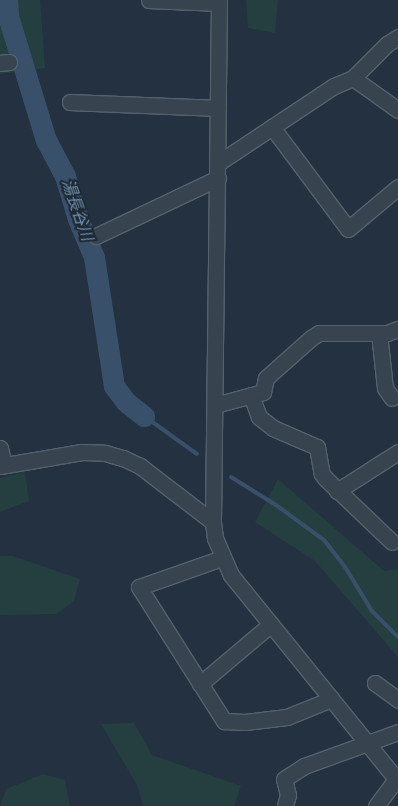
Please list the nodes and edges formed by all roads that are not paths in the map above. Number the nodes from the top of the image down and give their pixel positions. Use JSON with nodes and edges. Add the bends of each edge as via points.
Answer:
{"nodes":[{"id":1,"x":149,"y":0,"type":"edge"},
{"id":2,"x":185,"y":1,"type":"edge"},
{"id":3,"x":219,"y":1,"type":"edge"},
{"id":4,"x":398,"y":37,"type":"edge"},
{"id":5,"x":354,"y":78,"type":"junction"},
{"id":6,"x":70,"y":102,"type":"dead end"},
{"id":7,"x":218,"y":108,"type":"junction"},
{"id":8,"x":398,"y":110,"type":"edge"},
{"id":9,"x":272,"y":127,"type":"junction"},
{"id":10,"x":218,"y":163,"type":"junction"},
{"id":11,"x":218,"y":178,"type":"junction"},
{"id":12,"x":398,"y":187,"type":"edge"},
{"id":13,"x":96,"y":236,"type":"dead end"},
{"id":14,"x":398,"y":329,"type":"edge"},
{"id":15,"x":379,"y":333,"type":"junction"},
{"id":16,"x":251,"y":396,"type":"junction"},
{"id":17,"x":392,"y":398,"type":"dead end"},
{"id":18,"x":214,"y":405,"type":"junction"},
{"id":19,"x":0,"y":448,"type":"edge"},
{"id":20,"x":398,"y":452,"type":"edge"},
{"id":21,"x":2,"y":466,"type":"edge"},
{"id":22,"x":337,"y":491,"type":"junction"},
{"id":23,"x":213,"y":522,"type":"junction"},
{"id":24,"x":392,"y":542,"type":"dead end"},
{"id":25,"x":222,"y":558,"type":"junction"},
{"id":26,"x":272,"y":624,"type":"junction"},
{"id":27,"x":376,"y":683,"type":"dead end"},
{"id":28,"x":200,"y":684,"type":"junction"},
{"id":29,"x":331,"y":699,"type":"junction"},
{"id":30,"x":398,"y":700,"type":"edge"},
{"id":31,"x":398,"y":732,"type":"edge"},
{"id":32,"x":368,"y":744,"type":"junction"},
{"id":33,"x":397,"y":780,"type":"edge"},
{"id":34,"x":285,"y":806,"type":"edge"},
{"id":35,"x":376,"y":806,"type":"edge"}],
"edges":[{"from":1,"to":2,"type":"street"},
{"from":2,"to":3,"type":"street"},
{"from":3,"to":7,"type":"street"},
{"from":4,"to":5,"type":"street"},
{"from":5,"to":8,"type":"street"},
{"from":5,"to":9,"type":"street","via":[[334,86]]},
{"from":6,"to":7,"type":"street"},
{"from":7,"to":10,"type":"street"},
{"from":9,"to":10,"type":"street"},
{"from":9,"to":12,"type":"street","via":[[348,229]]},
{"from":10,"to":11,"type":"street"},
{"from":11,"to":13,"type":"street"},
{"from":11,"to":18,"type":"street"},
{"from":14,"to":15,"type":"street"},
{"from":15,"to":16,"type":"street","via":[[328,332],[310,338],[266,378],[263,392]]},
{"from":15,"to":17,"type":"street","via":[[385,388]]},
{"from":16,"to":18,"type":"street"},
{"from":16,"to":22,"type":"street","via":[[258,417],[272,428],[317,447],[322,474]]},
{"from":18,"to":23,"type":"street"},
{"from":19,"to":21,"type":"street"},
{"from":20,"to":22,"type":"street"},
{"from":21,"to":23,"type":"street","via":[[82,452],[124,458],[140,466]]},
{"from":22,"to":24,"type":"street"},
{"from":23,"to":25,"type":"street"},
{"from":25,"to":26,"type":"street"},
{"from":25,"to":28,"type":"street","via":[[139,587]]},
{"from":26,"to":28,"type":"street"},
{"from":26,"to":29,"type":"street"},
{"from":27,"to":30,"type":"street"},
{"from":28,"to":29,"type":"street","via":[[224,721],[287,717]]},
{"from":29,"to":32,"type":"street"},
{"from":31,"to":32,"type":"street"},
{"from":32,"to":33,"type":"street"},
{"from":32,"to":34,"type":"street","via":[[314,761],[284,779],[288,795]]},
{"from":33,"to":35,"type":"street"}]}
